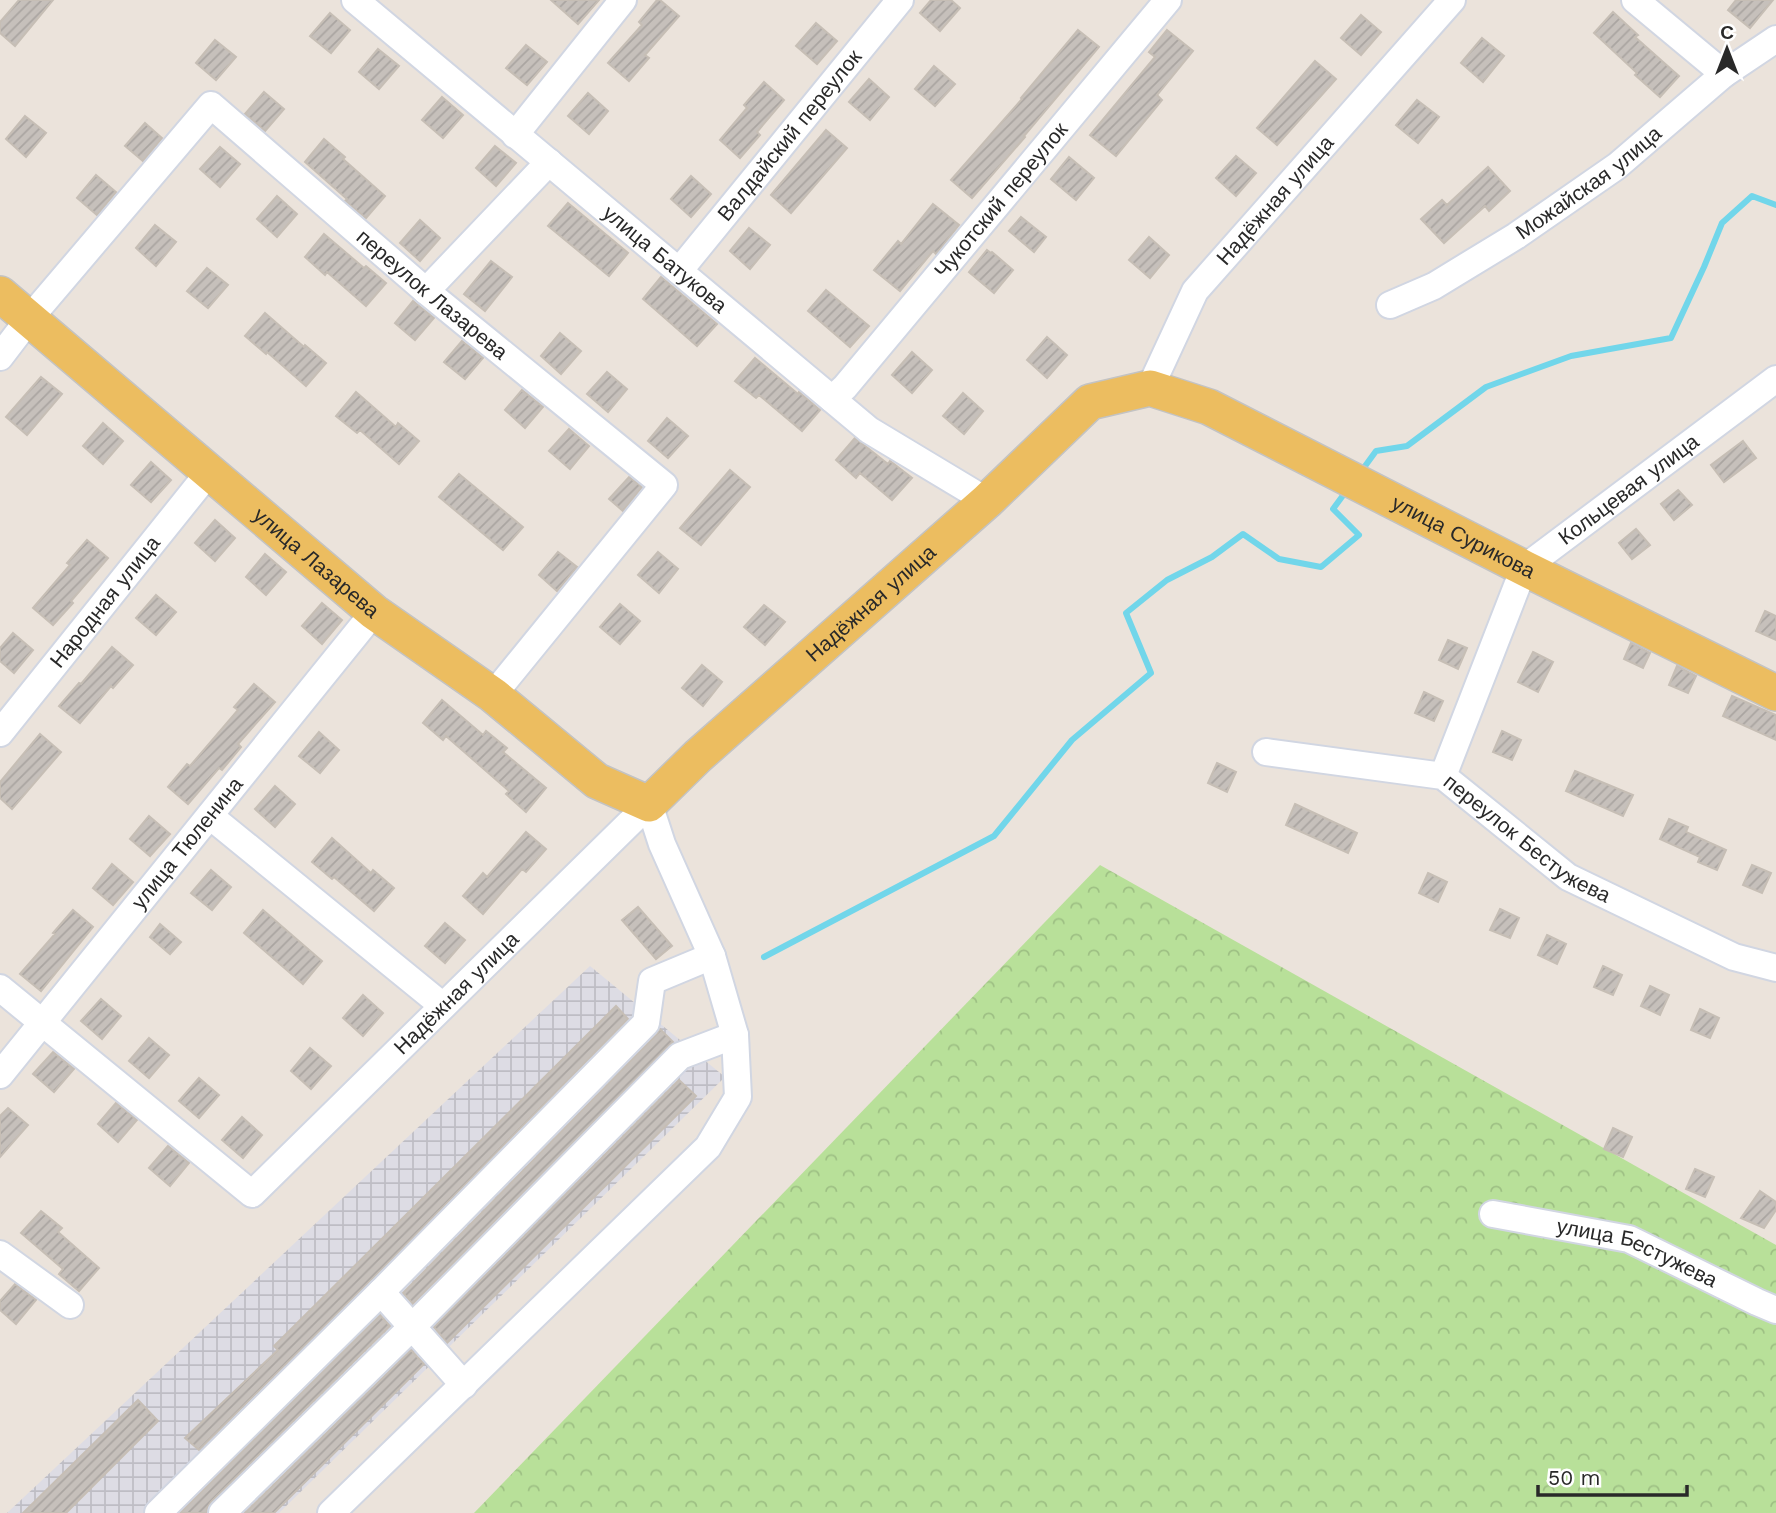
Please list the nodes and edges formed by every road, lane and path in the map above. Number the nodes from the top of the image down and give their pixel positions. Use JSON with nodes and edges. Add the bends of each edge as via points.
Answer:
{"nodes":[{"id":1,"x":355,"y":0,"type":"edge"},
{"id":2,"x":623,"y":0,"type":"edge"},
{"id":3,"x":900,"y":0,"type":"edge"},
{"id":4,"x":1168,"y":0,"type":"edge"},
{"id":5,"x":1452,"y":0,"type":"edge"},
{"id":6,"x":1635,"y":0,"type":"edge"},
{"id":7,"x":1776,"y":39,"type":"edge"},
{"id":8,"x":1724,"y":74,"type":"junction"},
{"id":9,"x":515,"y":135,"type":"junction"},
{"id":10,"x":549,"y":163,"type":"junction"},
{"id":11,"x":679,"y":271,"type":"junction"},
{"id":12,"x":426,"y":291,"type":"junction"},
{"id":13,"x":0,"y":294,"type":"edge"},
{"id":14,"x":1390,"y":305,"type":"dead end"},
{"id":15,"x":29,"y":319,"type":"junction"},
{"id":16,"x":0,"y":356,"type":"edge"},
{"id":17,"x":1776,"y":379,"type":"edge"},
{"id":18,"x":1150,"y":388,"type":"junction"},
{"id":19,"x":832,"y":399,"type":"junction"},
{"id":20,"x":210,"y":471,"type":"junction"},
{"id":21,"x":987,"y":501,"type":"junction"},
{"id":22,"x":1524,"y":568,"type":"junction"},
{"id":23,"x":374,"y":611,"type":"junction"},
{"id":24,"x":1776,"y":693,"type":"edge"},
{"id":25,"x":493,"y":695,"type":"junction"},
{"id":26,"x":0,"y":733,"type":"edge"},
{"id":27,"x":1266,"y":752,"type":"dead end"},
{"id":28,"x":1443,"y":776,"type":"junction"},
{"id":29,"x":649,"y":804,"type":"junction"},
{"id":30,"x":209,"y":816,"type":"junction"},
{"id":31,"x":712,"y":956,"type":"junction"},
{"id":32,"x":1776,"y":968,"type":"edge"},
{"id":33,"x":0,"y":988,"type":"edge"},
{"id":34,"x":443,"y":1006,"type":"junction"},
{"id":35,"x":42,"y":1023,"type":"junction"},
{"id":36,"x":735,"y":1035,"type":"junction"},
{"id":37,"x":0,"y":1075,"type":"edge"},
{"id":38,"x":1493,"y":1214,"type":"dead end"},
{"id":39,"x":0,"y":1254,"type":"edge"},
{"id":40,"x":381,"y":1292,"type":"junction"},
{"id":41,"x":70,"y":1305,"type":"dead end"},
{"id":42,"x":1776,"y":1310,"type":"edge"},
{"id":43,"x":412,"y":1327,"type":"junction"},
{"id":44,"x":292,"y":1380,"type":"junction"},
{"id":45,"x":464,"y":1385,"type":"junction"},
{"id":46,"x":324,"y":1413,"type":"junction"},
{"id":47,"x":158,"y":1513,"type":"edge"},
{"id":48,"x":222,"y":1513,"type":"edge"},
{"id":49,"x":331,"y":1513,"type":"edge"}],
"edges":[{"from":1,"to":9,"type":"street","name":"улица Батукова"},
{"from":2,"to":9,"type":"street"},
{"from":3,"to":11,"type":"street","name":"Валдайский переулок"},
{"from":4,"to":19,"type":"street","name":"Чукотский переулок"},
{"from":5,"to":18,"type":"street","name":"Надёжная улица","via":[[1195,291]]},
{"from":6,"to":8,"type":"street"},
{"from":7,"to":8,"type":"street","name":"Можайская улица"},
{"from":8,"to":14,"type":"street","name":"Можайская улица","via":[[1617,166],[1516,236],[1434,286]]},
{"from":9,"to":10,"type":"street","name":"улица Батукова"},
{"from":10,"to":11,"type":"street","name":"улица Батукова"},
{"from":10,"to":12,"type":"street"},
{"from":11,"to":19,"type":"street","name":"улица Батукова"},
{"from":12,"to":15,"type":"street","name":"переулок Лазарева","via":[[211,104]]},
{"from":12,"to":25,"type":"street","name":"переулок Лазарева","via":[[664,485]]},
{"from":13,"to":15,"type":"main road","name":"улица Лазарева"},
{"from":15,"to":16,"type":"street"},
{"from":15,"to":20,"type":"main road","name":"улица Лазарева"},
{"from":17,"to":22,"type":"street","name":"Кольцевая улица"},
{"from":18,"to":21,"type":"main road","name":"Надёжная улица","via":[[1090,402]]},
{"from":18,"to":22,"type":"main road","name":"улица Сурикова","via":[[1209,407]]},
{"from":19,"to":21,"type":"street","name":"улица Батукова","via":[[869,430]]},
{"from":20,"to":23,"type":"main road","name":"улица Лазарева"},
{"from":20,"to":26,"type":"street","name":"Народная улица"},
{"from":21,"to":29,"type":"main road","name":"Надёжная улица"},
{"from":22,"to":24,"type":"main road","name":"улица Сурикова"},
{"from":22,"to":28,"type":"street"},
{"from":23,"to":25,"type":"main road","name":"улица Лазарева"},
{"from":23,"to":30,"type":"street","name":"улица Тюленина"},
{"from":25,"to":29,"type":"main road","name":"улица Лазарева","via":[[597,782]]},
{"from":27,"to":28,"type":"street","name":"переулок Бестужева"},
{"from":28,"to":32,"type":"street","name":"переулок Бестужева","via":[[1568,877],[1734,957]]},
{"from":29,"to":31,"type":"street"},
{"from":29,"to":34,"type":"street","name":"Надёжная улица"},
{"from":30,"to":34,"type":"street"},
{"from":30,"to":35,"type":"street","name":"улица Тюленина"},
{"from":31,"to":36,"type":"street"},
{"from":31,"to":40,"type":"street","via":[[652,981],[646,1023]]},
{"from":33,"to":35,"type":"street"},
{"from":34,"to":35,"type":"street","name":"Надёжная улица","via":[[252,1194]]},
{"from":35,"to":37,"type":"street","name":"улица Тюленина"},
{"from":36,"to":43,"type":"street","via":[[680,1056]]},
{"from":36,"to":45,"type":"street","via":[[738,1097],[708,1147]]},
{"from":38,"to":42,"type":"street","name":"улица Бестужева","via":[[1629,1239]]},
{"from":39,"to":41,"type":"street"},
{"from":40,"to":43,"type":"street"},
{"from":40,"to":44,"type":"street"},
{"from":43,"to":45,"type":"street"},
{"from":43,"to":46,"type":"street"},
{"from":44,"to":46,"type":"street"},
{"from":44,"to":47,"type":"street"},
{"from":45,"to":49,"type":"street"},
{"from":46,"to":48,"type":"street"}]}
